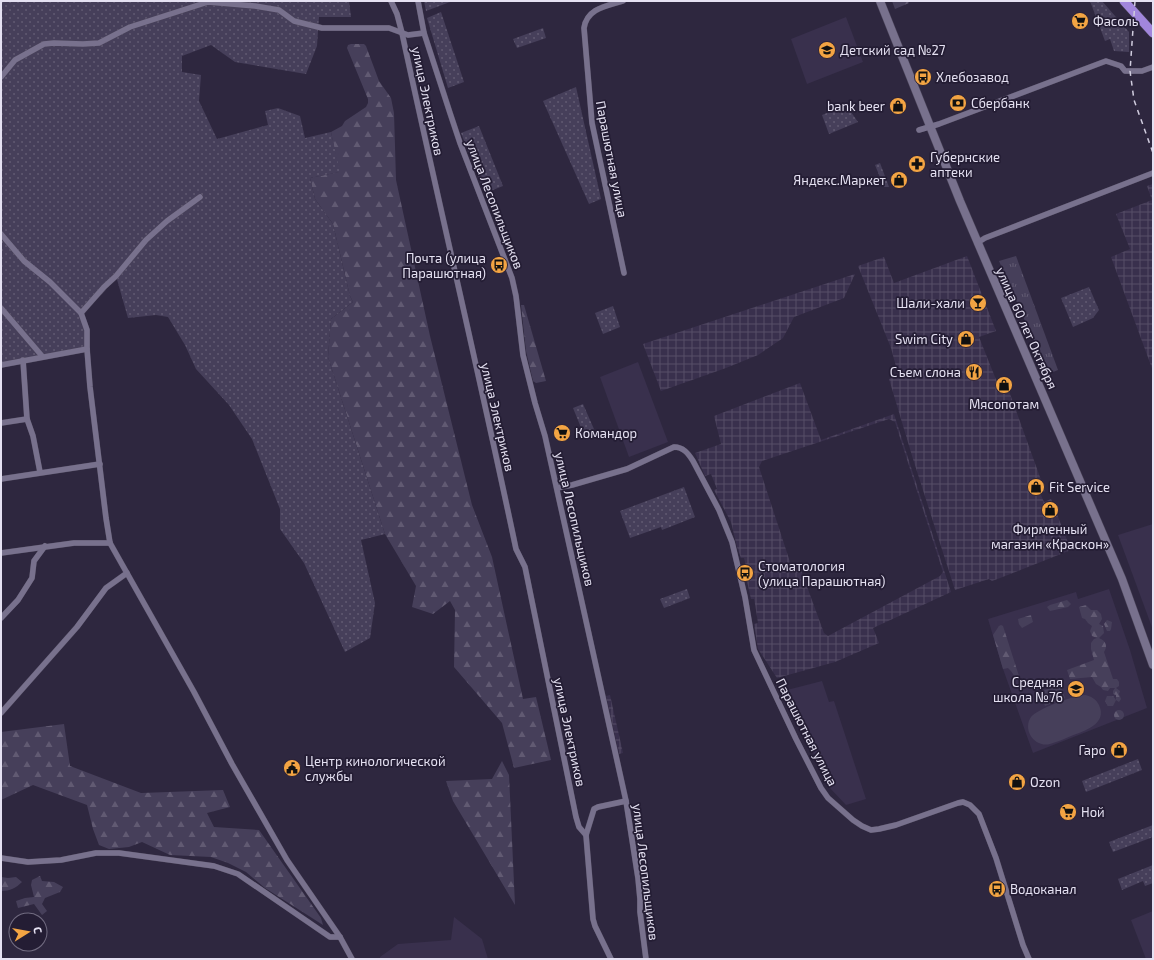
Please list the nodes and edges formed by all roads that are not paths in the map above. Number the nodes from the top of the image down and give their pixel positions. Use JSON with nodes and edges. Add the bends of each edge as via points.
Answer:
{"nodes":[{"id":1,"x":392,"y":1,"type":"edge"},
{"id":2,"x":418,"y":1,"type":"edge"},
{"id":3,"x":623,"y":1,"type":"edge"},
{"id":4,"x":880,"y":1,"type":"edge"},
{"id":5,"x":1124,"y":1,"type":"edge"},
{"id":6,"x":208,"y":2,"type":"edge"},
{"id":7,"x":402,"y":33,"type":"junction"},
{"id":8,"x":424,"y":33,"type":"junction"},
{"id":9,"x":1153,"y":33,"type":"edge"},
{"id":10,"x":1153,"y":67,"type":"edge"},
{"id":11,"x":1,"y":77,"type":"edge"},
{"id":12,"x":929,"y":127,"type":"junction"},
{"id":13,"x":919,"y":130,"type":"dead end"},
{"id":14,"x":1153,"y":173,"type":"edge"},
{"id":15,"x":200,"y":197,"type":"dead end"},
{"id":16,"x":1,"y":234,"type":"edge"},
{"id":17,"x":977,"y":243,"type":"junction"},
{"id":18,"x":624,"y":273,"type":"dead end"},
{"id":19,"x":1,"y":308,"type":"edge"},
{"id":20,"x":81,"y":313,"type":"junction"},
{"id":21,"x":87,"y":349,"type":"junction"},
{"id":22,"x":42,"y":356,"type":"junction"},
{"id":23,"x":23,"y":360,"type":"junction"},
{"id":24,"x":1,"y":364,"type":"edge"},
{"id":25,"x":26,"y":419,"type":"junction"},
{"id":26,"x":1,"y":423,"type":"edge"},
{"id":27,"x":100,"y":464,"type":"junction"},
{"id":28,"x":40,"y":472,"type":"junction"},
{"id":29,"x":1,"y":479,"type":"edge"},
{"id":30,"x":557,"y":488,"type":"junction"},
{"id":31,"x":110,"y":543,"type":"junction"},
{"id":32,"x":45,"y":546,"type":"junction"},
{"id":33,"x":1,"y":553,"type":"edge"},
{"id":34,"x":127,"y":573,"type":"junction"},
{"id":35,"x":1,"y":618,"type":"edge"},
{"id":36,"x":1153,"y":665,"type":"edge"},
{"id":37,"x":1,"y":713,"type":"edge"},
{"id":38,"x":626,"y":801,"type":"junction"},
{"id":39,"x":586,"y":835,"type":"junction"},
{"id":40,"x":1,"y":858,"type":"edge"},
{"id":41,"x":340,"y":937,"type":"junction"},
{"id":42,"x":352,"y":959,"type":"edge"},
{"id":43,"x":611,"y":959,"type":"edge"},
{"id":44,"x":646,"y":959,"type":"edge"},
{"id":45,"x":1029,"y":959,"type":"edge"}],
"edges":[{"from":1,"to":7,"type":"street","name":"улица Электриков"},
{"from":2,"to":8,"type":"street","name":"улица Лесопильщиков"},
{"from":3,"to":18,"type":"street","name":"Парашютная улица","via":[[596,10],[585,20],[584,28],[592,124]]},
{"from":4,"to":12,"type":"main road","name":"улица 60 лет Октября"},
{"from":5,"to":9,"type":"highway"},
{"from":6,"to":7,"type":"street","via":[[279,10],[294,21],[322,28],[389,28]]},
{"from":6,"to":11,"type":"street","via":[[130,27],[99,43],[44,44],[15,60]]},
{"from":7,"to":8,"type":"street"},
{"from":7,"to":39,"type":"street","name":"улица Электриков","via":[[516,549],[525,567],[576,817],[579,827]]},
{"from":8,"to":30,"type":"street","name":"улица Лесопильщиков","via":[[460,143],[512,278],[523,355]]},
{"from":10,"to":12,"type":"street","via":[[1125,71],[1121,66],[1106,61]]},
{"from":12,"to":13,"type":"street"},
{"from":12,"to":17,"type":"main road","name":"улица 60 лет Октября"},
{"from":14,"to":17,"type":"street","via":[[984,238]]},
{"from":15,"to":20,"type":"street","via":[[146,240]]},
{"from":16,"to":20,"type":"street","via":[[24,261],[50,282]]},
{"from":17,"to":36,"type":"main road","name":"улица 60 лет Октября","via":[[1112,557]]},
{"from":19,"to":22,"type":"street"},
{"from":20,"to":21,"type":"street","via":[[87,330]]},
{"from":21,"to":22,"type":"street"},
{"from":21,"to":27,"type":"street"},
{"from":22,"to":23,"type":"street"},
{"from":23,"to":24,"type":"street"},
{"from":23,"to":25,"type":"street"},
{"from":25,"to":26,"type":"street"},
{"from":25,"to":28,"type":"street","via":[[33,436]]},
{"from":27,"to":28,"type":"street"},
{"from":27,"to":31,"type":"street"},
{"from":28,"to":29,"type":"street"},
{"from":30,"to":38,"type":"street","name":"улица Лесопильщиков"},
{"from":30,"to":45,"type":"street","name":"Парашютная улица","via":[[627,469],[676,446],[686,452],[693,460],[726,525],[741,582],[754,650],[821,788],[844,812],[871,830],[896,825],[963,802],[975,809],[987,834]]},
{"from":31,"to":32,"type":"street"},
{"from":31,"to":34,"type":"street"},
{"from":32,"to":33,"type":"street"},
{"from":32,"to":35,"type":"street","via":[[34,560],[32,578],[18,600]]},
{"from":34,"to":37,"type":"street","via":[[106,588],[77,627]]},
{"from":34,"to":41,"type":"street","via":[[287,860]]},
{"from":38,"to":39,"type":"street","via":[[594,809]]},
{"from":38,"to":44,"type":"street","name":"улица Лесопильщиков","via":[[638,878]]},
{"from":39,"to":43,"type":"street","via":[[593,919]]},
{"from":40,"to":41,"type":"street","via":[[28,862],[61,860],[96,853],[119,853],[214,866],[238,874],[330,937]]},
{"from":41,"to":42,"type":"street"}]}
